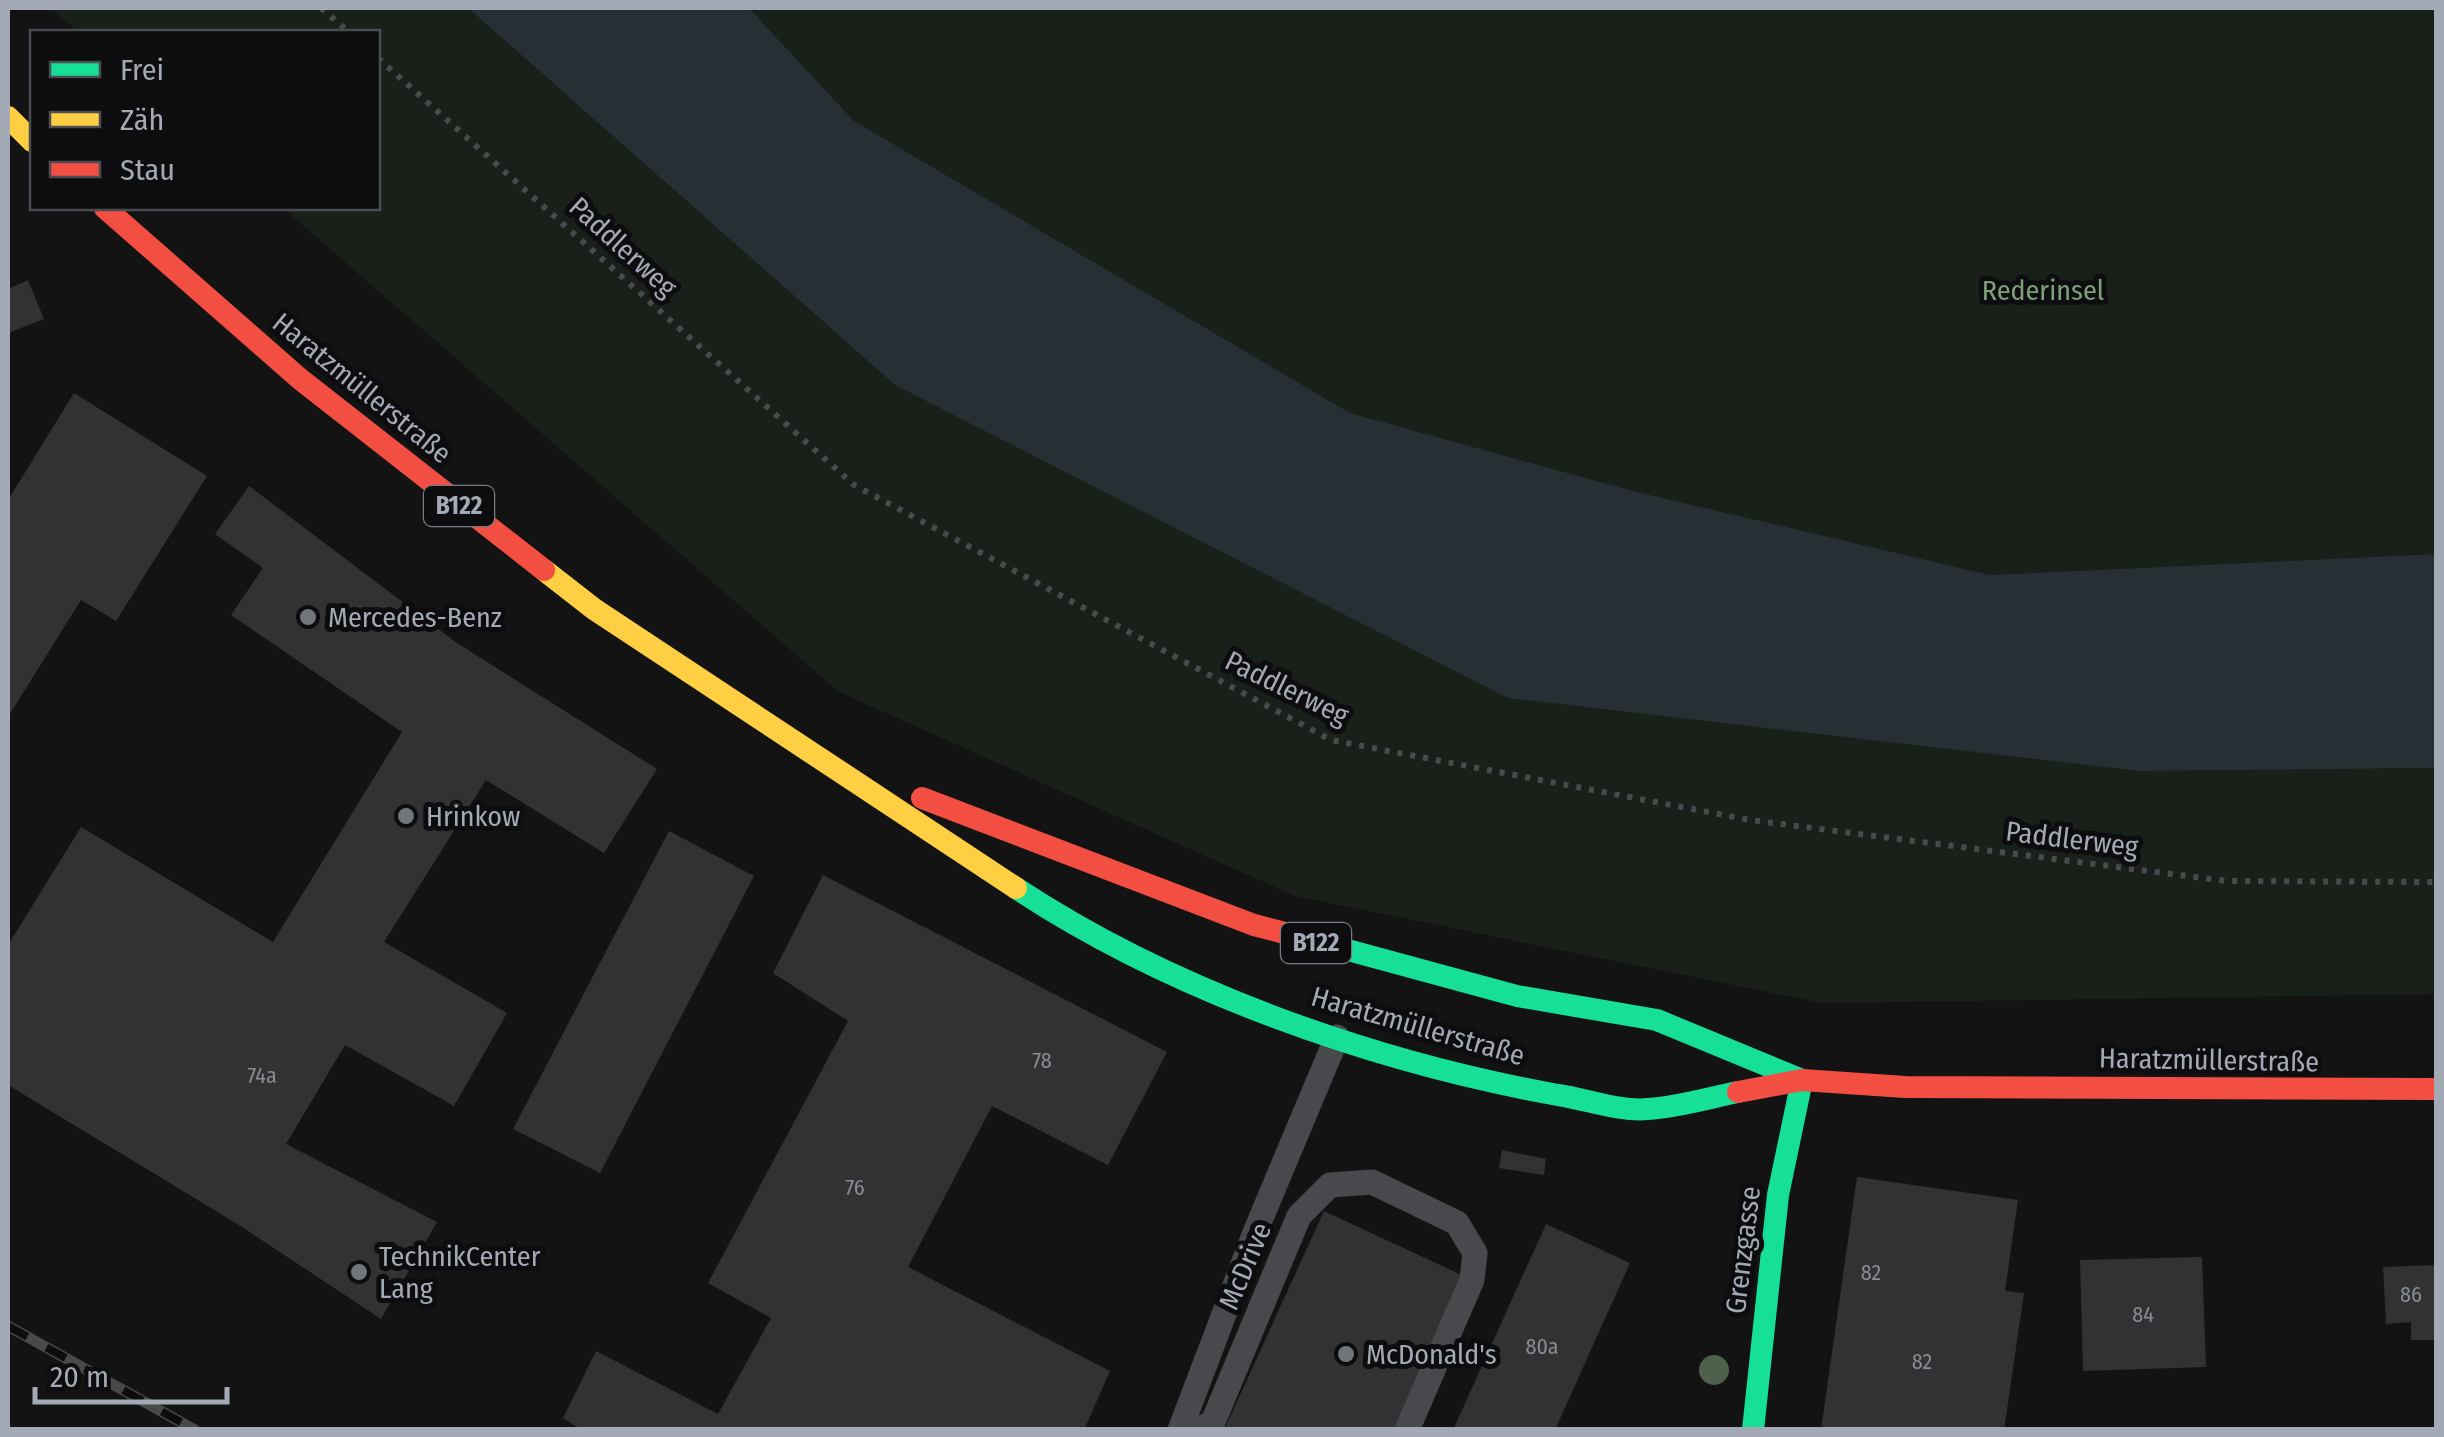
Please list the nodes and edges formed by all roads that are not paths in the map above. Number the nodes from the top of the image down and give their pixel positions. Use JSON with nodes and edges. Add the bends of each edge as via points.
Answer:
{"nodes":[{"id":1,"x":8,"y":117,"type":"edge"},
{"id":2,"x":30,"y":138,"type":"edge"},
{"id":3,"x":106,"y":210,"type":"edge"},
{"id":4,"x":841,"y":768,"type":"junction"},
{"id":5,"x":1337,"y":1037,"type":"junction"},
{"id":6,"x":1802,"y":1080,"type":"junction"},
{"id":7,"x":2436,"y":1089,"type":"edge"},
{"id":8,"x":1180,"y":1430,"type":"edge"},
{"id":9,"x":1199,"y":1430,"type":"edge"},
{"id":10,"x":1407,"y":1430,"type":"edge"},
{"id":11,"x":1752,"y":1430,"type":"edge"}],
"edges":[{"from":1,"to":2,"type":"main road"},
{"from":3,"to":4,"type":"main road","name":"Haratzmüllerstraße","number":"B122","via":[[300,379],[492,533],[711,690]]},
{"from":4,"to":5,"type":"main road","name":"Haratzmüllerstraße","number":"B122","via":[[1084,933]]},
{"from":4,"to":6,"type":"main road","name":"Haratzmüllerstraße","number":"B122","via":[[1254,925],[1517,996],[1656,1020]]},
{"from":5,"to":6,"type":"main road","name":"Haratzmüllerstraße","number":"B122","via":[[1494,1083],[1645,1110]]},
{"from":5,"to":8,"type":"lane"},
{"from":6,"to":7,"type":"main road","name":"Haratzmüllerstraße","number":"B122"},
{"from":6,"to":11,"type":"main road","name":"Grenzgasse","via":[[1778,1195]]},
{"from":9,"to":10,"type":"lane","name":"McDrive","via":[[1213,1422],[1299,1216],[1330,1185],[1372,1182],[1457,1223],[1475,1253],[1472,1280]]}]}
